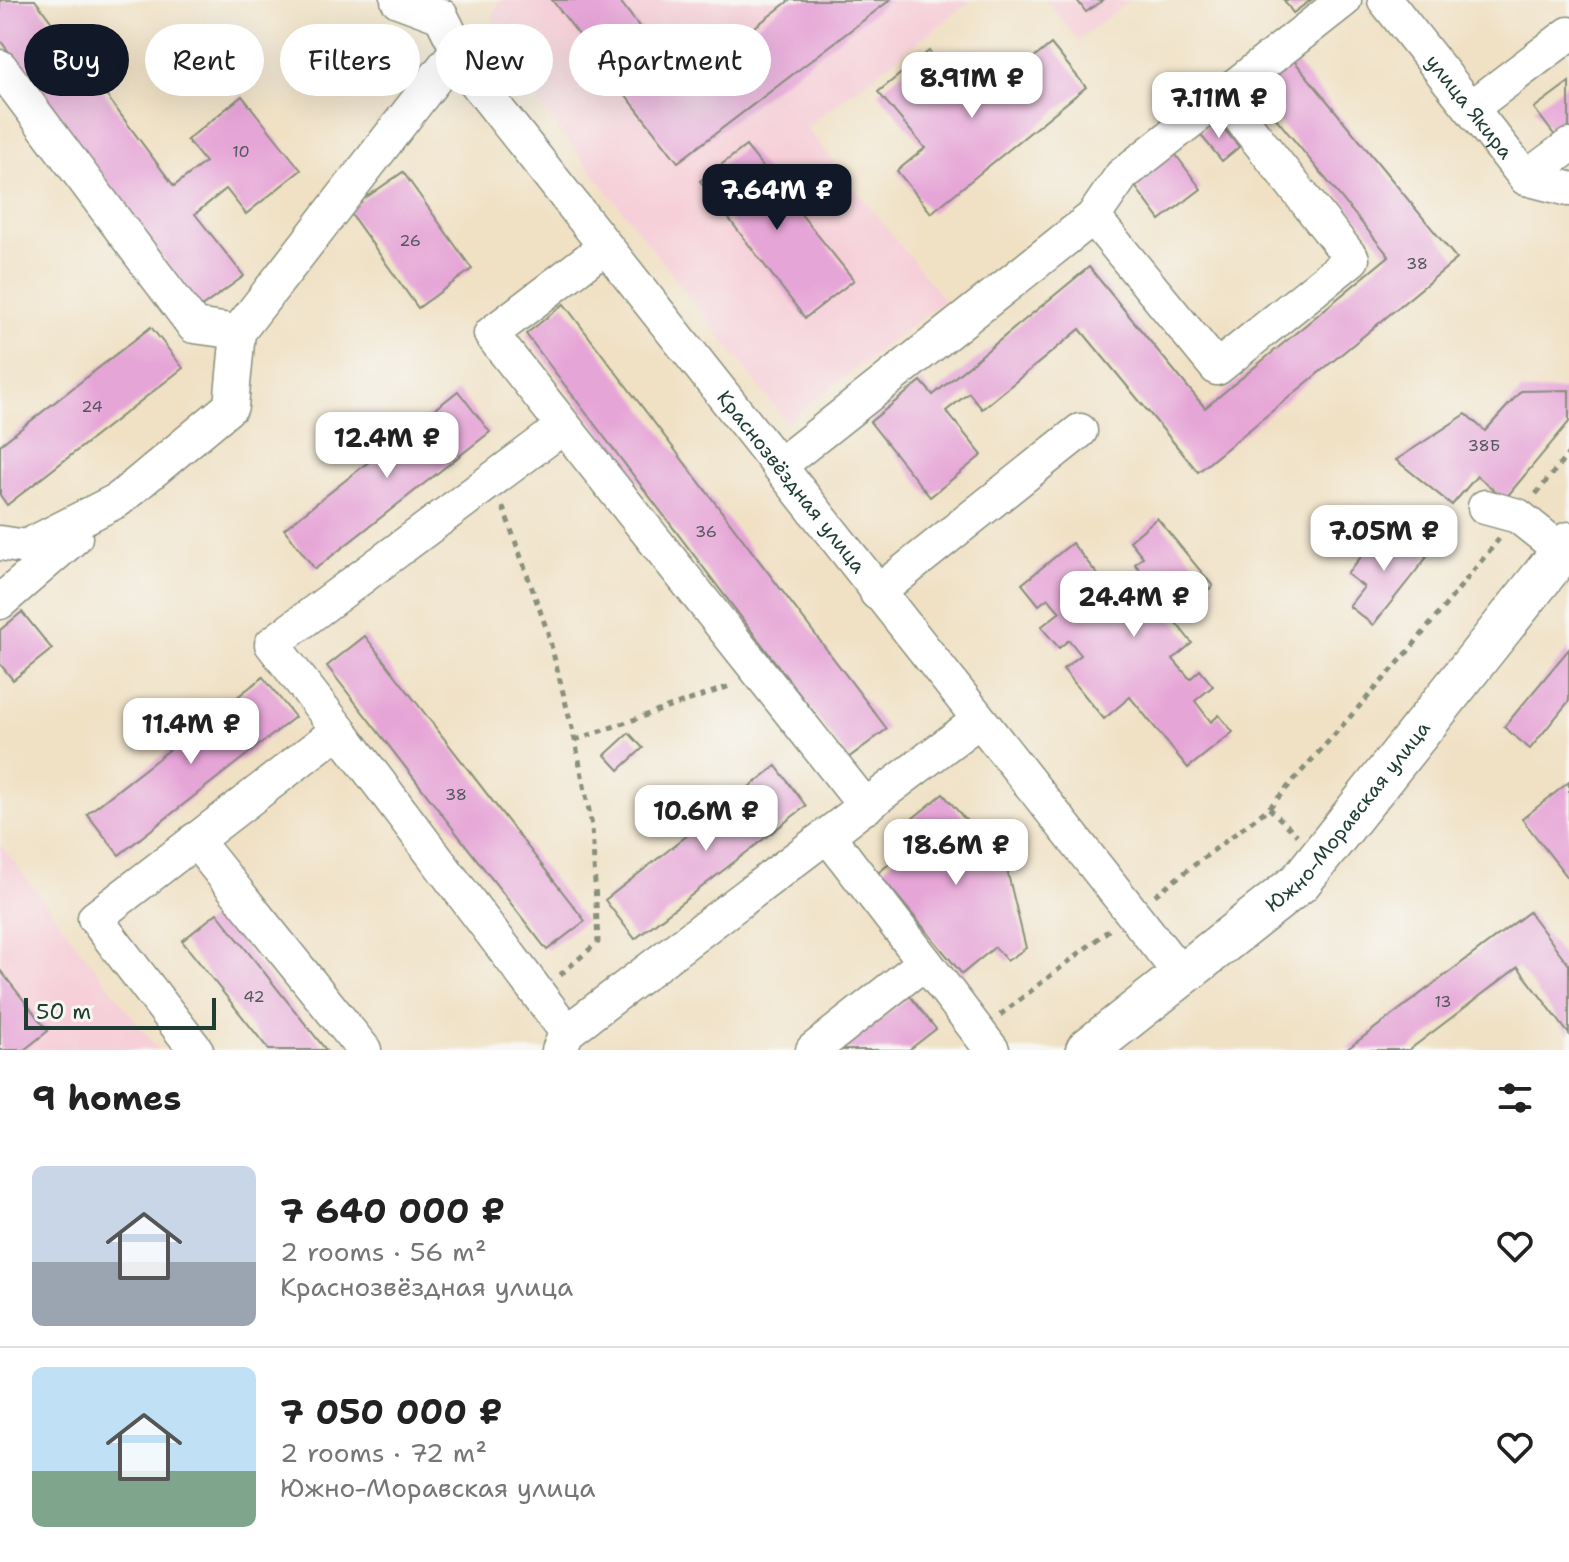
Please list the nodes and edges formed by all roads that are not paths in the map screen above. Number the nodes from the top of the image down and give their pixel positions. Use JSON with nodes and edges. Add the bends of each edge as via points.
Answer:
{"nodes":[{"id":1,"x":398,"y":0,"type":"edge"},
{"id":2,"x":1344,"y":0,"type":"edge"},
{"id":3,"x":1385,"y":0,"type":"edge"},
{"id":4,"x":445,"y":8,"type":"edge"},
{"id":5,"x":1569,"y":34,"type":"edge"},
{"id":6,"x":0,"y":67,"type":"edge"},
{"id":7,"x":436,"y":77,"type":"edge"},
{"id":8,"x":487,"y":96,"type":"edge"},
{"id":9,"x":1223,"y":96,"type":"junction"},
{"id":10,"x":1471,"y":108,"type":"junction"},
{"id":11,"x":1569,"y":146,"type":"edge"},
{"id":12,"x":1526,"y":178,"type":"junction"},
{"id":13,"x":1569,"y":189,"type":"edge"},
{"id":14,"x":1093,"y":217,"type":"junction"},
{"id":15,"x":605,"y":247,"type":"junction"},
{"id":16,"x":238,"y":332,"type":"junction"},
{"id":17,"x":563,"y":427,"type":"junction"},
{"id":18,"x":1080,"y":431,"type":"dead end"},
{"id":19,"x":779,"y":466,"type":"junction"},
{"id":20,"x":118,"y":500,"type":"junction"},
{"id":21,"x":1485,"y":507,"type":"dead end"},
{"id":22,"x":0,"y":543,"type":"edge"},
{"id":23,"x":1566,"y":547,"type":"edge"},
{"id":24,"x":877,"y":593,"type":"junction"},
{"id":25,"x":0,"y":602,"type":"edge"},
{"id":26,"x":978,"y":721,"type":"junction"},
{"id":27,"x":339,"y":730,"type":"junction"},
{"id":28,"x":866,"y":807,"type":"junction"},
{"id":29,"x":828,"y":836,"type":"junction"},
{"id":30,"x":195,"y":840,"type":"junction"},
{"id":31,"x":925,"y":962,"type":"junction"},
{"id":32,"x":1183,"y":977,"type":"junction"},
{"id":33,"x":563,"y":1041,"type":"edge"},
{"id":34,"x":985,"y":1041,"type":"edge"},
{"id":35,"x":196,"y":1050,"type":"edge"},
{"id":36,"x":364,"y":1050,"type":"edge"},
{"id":37,"x":813,"y":1050,"type":"edge"},
{"id":38,"x":1087,"y":1050,"type":"edge"}],
"edges":[{"from":1,"to":4,"type":"street","name":"Краснозвёздная улица"},
{"from":2,"to":9,"type":"street"},
{"from":3,"to":10,"type":"street","name":"улица Якира"},
{"from":5,"to":10,"type":"street"},
{"from":6,"to":16,"type":"street","via":[[194,326]]},
{"from":7,"to":16,"type":"street"},
{"from":8,"to":15,"type":"street","name":"Краснозвёздная улица"},
{"from":9,"to":14,"type":"street","via":[[1122,175]]},
{"from":9,"to":14,"type":"street","via":[[1352,259],[1217,368]]},
{"from":10,"to":12,"type":"street","name":"улица Якира"},
{"from":11,"to":12,"type":"street"},
{"from":12,"to":13,"type":"street","name":"улица Якира"},
{"from":14,"to":19,"type":"street"},
{"from":15,"to":17,"type":"street","via":[[491,334]]},
{"from":15,"to":19,"type":"street","name":"Краснозвёздная улица"},
{"from":16,"to":20,"type":"street","via":[[231,406]]},
{"from":17,"to":27,"type":"street","via":[[272,644]]},
{"from":17,"to":28,"type":"street"},
{"from":18,"to":24,"type":"street"},
{"from":19,"to":24,"type":"street","name":"Краснозвёздная улица"},
{"from":20,"to":22,"type":"street","via":[[26,547]]},
{"from":20,"to":25,"type":"street"},
{"from":21,"to":23,"type":"street","via":[[1518,516]]},
{"from":23,"to":32,"type":"main road","name":"Южно-Моравская улица","via":[[1323,857],[1300,882]]},
{"from":24,"to":26,"type":"street","name":"Краснозвёздная улица"},
{"from":26,"to":28,"type":"street"},
{"from":26,"to":32,"type":"street","name":"Краснозвёздная улица"},
{"from":27,"to":30,"type":"street"},
{"from":27,"to":33,"type":"street","via":[[539,995]]},
{"from":28,"to":29,"type":"street"},
{"from":29,"to":31,"type":"street"},
{"from":29,"to":33,"type":"street"},
{"from":30,"to":35,"type":"street","via":[[95,918]]},
{"from":30,"to":36,"type":"street"},
{"from":31,"to":34,"type":"street"},
{"from":31,"to":37,"type":"street"},
{"from":32,"to":38,"type":"main road","name":"Южно-Моравская улица"}]}
